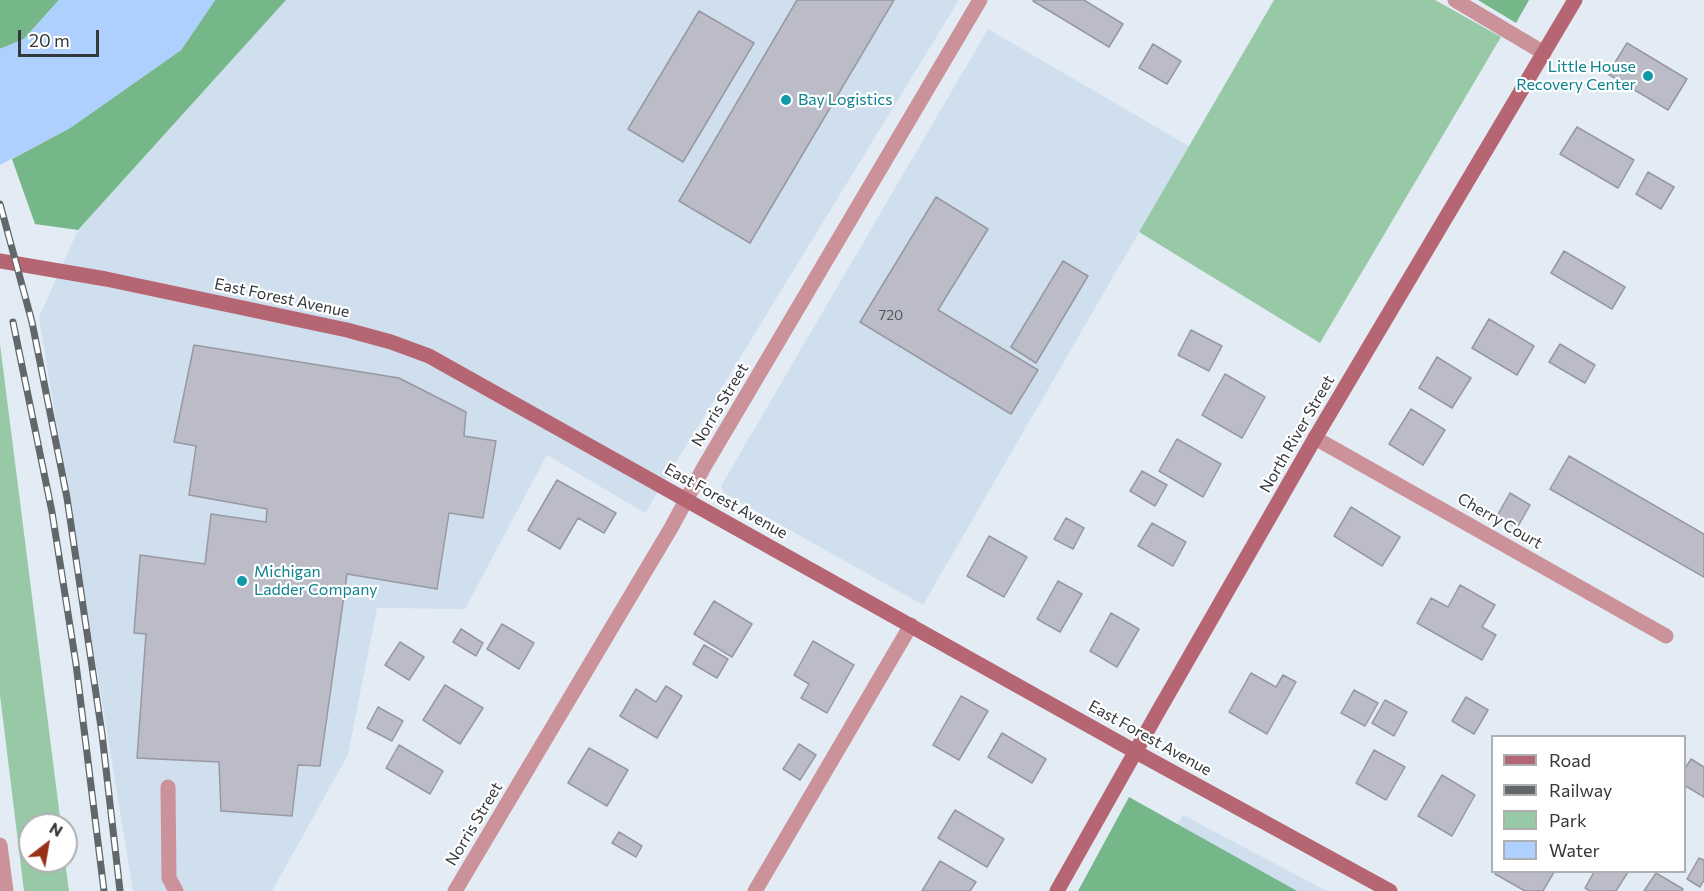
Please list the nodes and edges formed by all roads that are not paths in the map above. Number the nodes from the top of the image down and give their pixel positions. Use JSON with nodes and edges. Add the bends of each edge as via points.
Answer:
{"nodes":[{"id":1,"x":980,"y":0,"type":"edge"},
{"id":2,"x":1455,"y":0,"type":"edge"},
{"id":3,"x":1575,"y":0,"type":"edge"},
{"id":4,"x":1544,"y":53,"type":"junction"},
{"id":5,"x":0,"y":261,"type":"edge"},
{"id":6,"x":1315,"y":438,"type":"junction"},
{"id":7,"x":687,"y":500,"type":"junction"},
{"id":8,"x":911,"y":625,"type":"junction"},
{"id":9,"x":1666,"y":636,"type":"dead end"},
{"id":10,"x":1136,"y":752,"type":"junction"},
{"id":11,"x":168,"y":787,"type":"dead end"},
{"id":12,"x":0,"y":844,"type":"edge"},
{"id":13,"x":6,"y":891,"type":"edge"},
{"id":14,"x":176,"y":891,"type":"edge"},
{"id":15,"x":455,"y":891,"type":"edge"},
{"id":16,"x":755,"y":891,"type":"edge"},
{"id":17,"x":1057,"y":891,"type":"edge"},
{"id":18,"x":1390,"y":891,"type":"edge"}],
"edges":[{"from":1,"to":7,"type":"street","name":"Norris Street"},
{"from":2,"to":4,"type":"street"},
{"from":3,"to":4,"type":"main road","name":"North River Street"},
{"from":4,"to":6,"type":"main road","name":"North River Street"},
{"from":5,"to":7,"type":"main road","name":"East Forest Avenue","via":[[199,298],[391,342],[429,356]]},
{"from":6,"to":9,"type":"street","name":"Cherry Court"},
{"from":6,"to":10,"type":"main road","name":"North River Street"},
{"from":7,"to":8,"type":"main road","name":"East Forest Avenue"},
{"from":7,"to":15,"type":"street","name":"Norris Street"},
{"from":8,"to":10,"type":"main road","name":"East Forest Avenue"},
{"from":8,"to":16,"type":"street"},
{"from":10,"to":17,"type":"main road","name":"North River Street"},
{"from":10,"to":18,"type":"main road","name":"East Forest Avenue"},
{"from":11,"to":14,"type":"street","via":[[169,878]]},
{"from":12,"to":13,"type":"street"}]}
